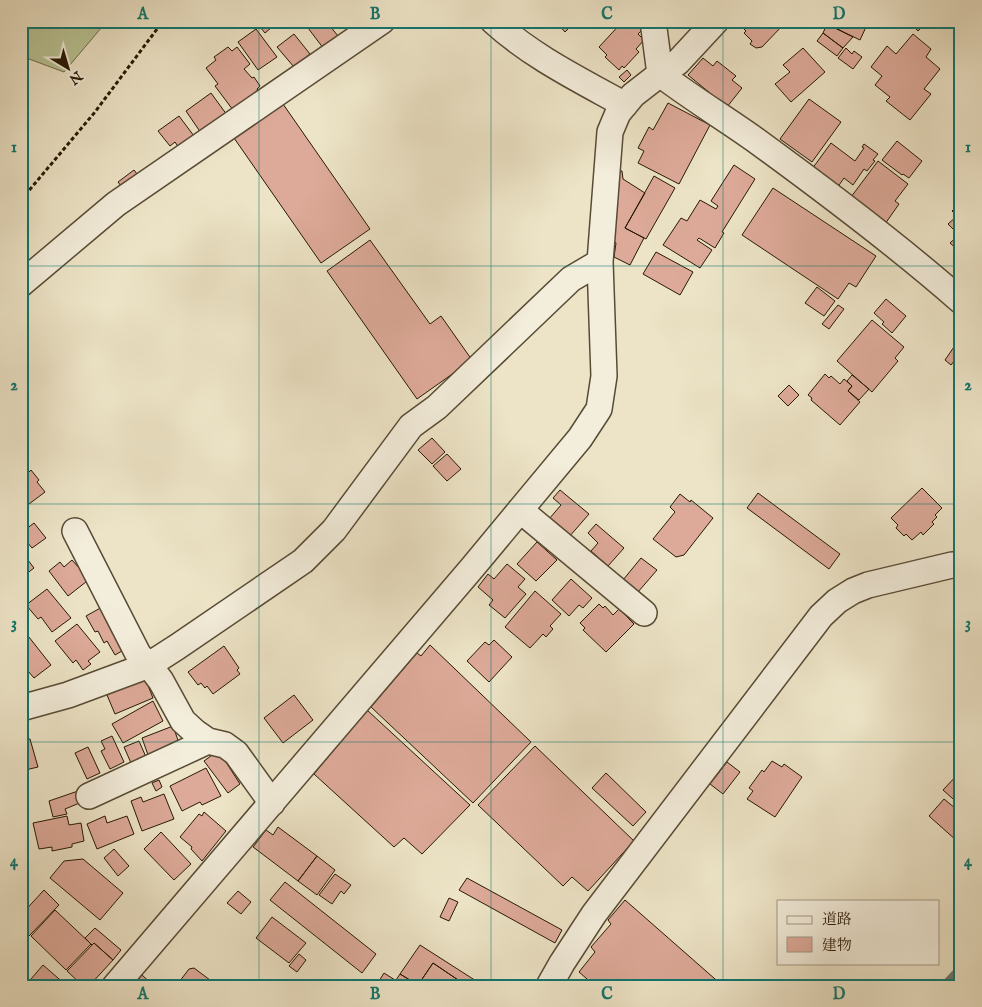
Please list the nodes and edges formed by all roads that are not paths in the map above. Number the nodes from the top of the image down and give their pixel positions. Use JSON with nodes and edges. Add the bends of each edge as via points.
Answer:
{"nodes":[{"id":1,"x":382,"y":21,"type":"edge"},
{"id":2,"x":493,"y":21,"type":"edge"},
{"id":3,"x":653,"y":21,"type":"edge"},
{"id":4,"x":716,"y":21,"type":"edge"},
{"id":5,"x":660,"y":74,"type":"junction"},
{"id":6,"x":625,"y":105,"type":"junction"},
{"id":7,"x":600,"y":262,"type":"junction"},
{"id":8,"x":21,"y":284,"type":"edge"},
{"id":9,"x":961,"y":300,"type":"edge"},
{"id":10,"x":520,"y":510,"type":"junction"},
{"id":11,"x":75,"y":531,"type":"dead end"},
{"id":12,"x":961,"y":565,"type":"edge"},
{"id":13,"x":644,"y":613,"type":"dead end"},
{"id":14,"x":148,"y":665,"type":"junction"},
{"id":15,"x":21,"y":708,"type":"edge"},
{"id":16,"x":208,"y":741,"type":"junction"},
{"id":17,"x":89,"y":796,"type":"dead end"},
{"id":18,"x":272,"y":803,"type":"junction"},
{"id":19,"x":115,"y":986,"type":"edge"},
{"id":20,"x":549,"y":986,"type":"edge"}],
"edges":[{"from":1,"to":8,"type":"street","via":[[116,204]]},
{"from":2,"to":6,"type":"street","via":[[523,45]]},
{"from":3,"to":5,"type":"street"},
{"from":4,"to":5,"type":"street","via":[[678,62]]},
{"from":5,"to":6,"type":"street"},
{"from":5,"to":9,"type":"street","via":[[831,195]]},
{"from":6,"to":7,"type":"street","via":[[610,132]]},
{"from":7,"to":10,"type":"street","via":[[604,376],[599,409],[580,438]]},
{"from":7,"to":14,"type":"street","via":[[571,279],[437,407],[411,426],[334,530],[303,561]]},
{"from":10,"to":13,"type":"street"},
{"from":10,"to":18,"type":"street"},
{"from":11,"to":14,"type":"street","via":[[138,654]]},
{"from":12,"to":20,"type":"street","via":[[868,585],[837,601],[822,616],[594,914]]},
{"from":14,"to":15,"type":"street","via":[[68,695]]},
{"from":14,"to":16,"type":"street","via":[[183,720]]},
{"from":16,"to":17,"type":"street"},
{"from":16,"to":18,"type":"street","via":[[225,745],[236,753]]},
{"from":18,"to":19,"type":"street"}]}
